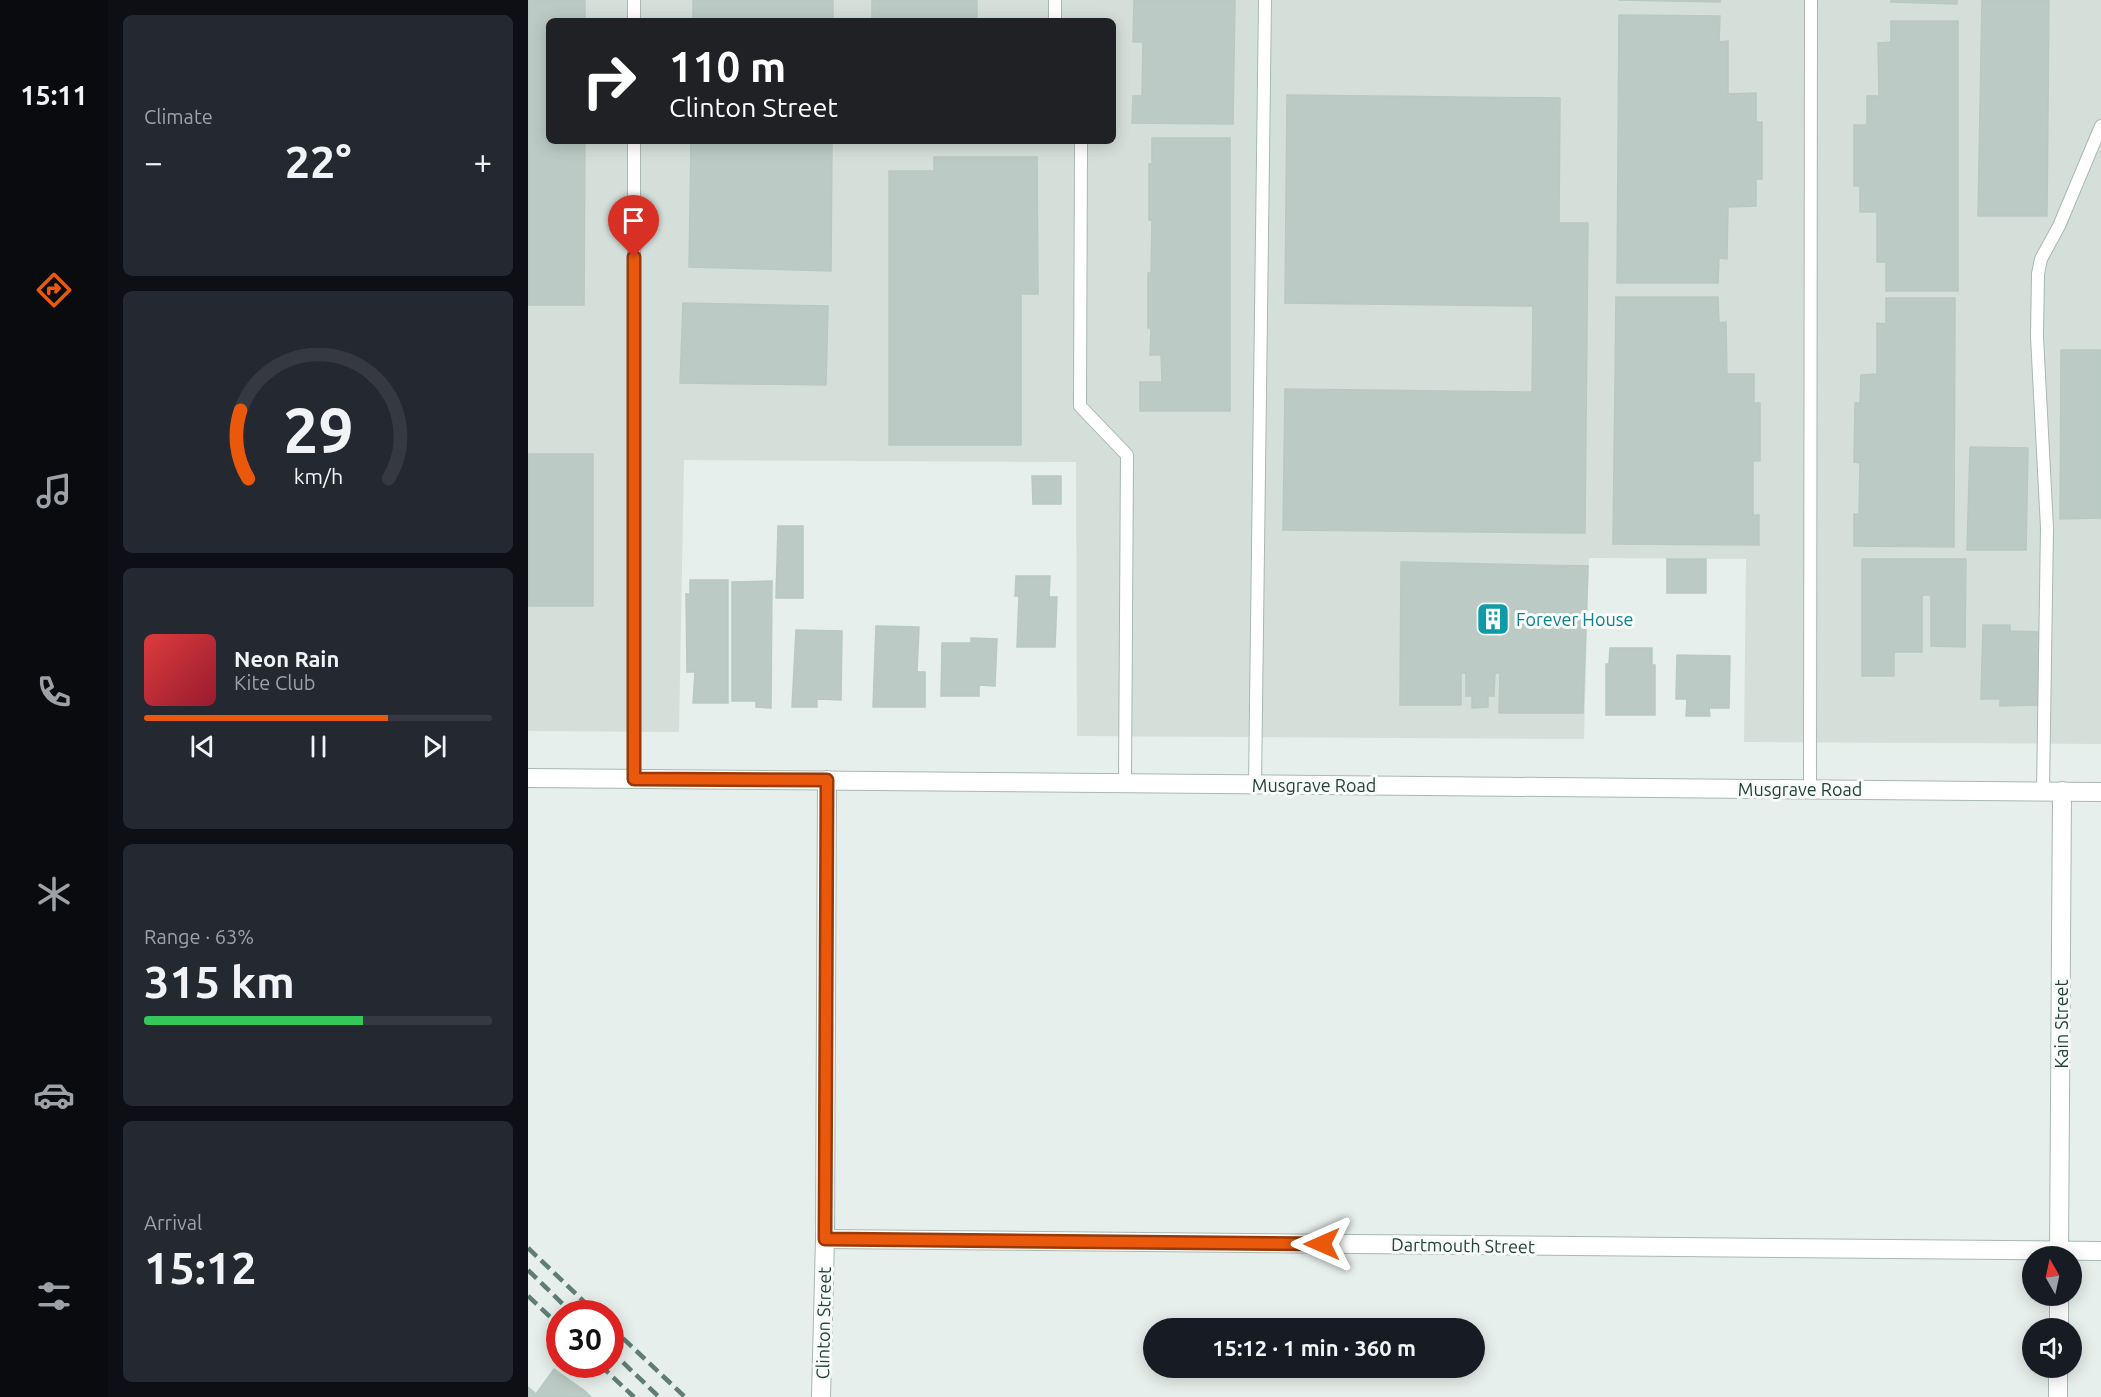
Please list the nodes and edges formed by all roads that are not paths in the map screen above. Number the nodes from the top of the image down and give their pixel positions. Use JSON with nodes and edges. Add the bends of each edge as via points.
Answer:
{"nodes":[{"id":1,"x":634,"y":0,"type":"edge"},
{"id":2,"x":1055,"y":0,"type":"edge"},
{"id":3,"x":1265,"y":0,"type":"edge"},
{"id":4,"x":1811,"y":0,"type":"edge"},
{"id":5,"x":634,"y":18,"type":"edge"},
{"id":6,"x":1055,"y":18,"type":"edge"},
{"id":7,"x":2101,"y":126,"type":"edge"},
{"id":8,"x":634,"y":144,"type":"edge"},
{"id":9,"x":1081,"y":144,"type":"edge"},
{"id":10,"x":528,"y":778,"type":"edge"},
{"id":11,"x":634,"y":779,"type":"junction"},
{"id":12,"x":827,"y":780,"type":"junction"},
{"id":13,"x":1125,"y":783,"type":"junction"},
{"id":14,"x":1255,"y":784,"type":"junction"},
{"id":15,"x":1810,"y":789,"type":"junction"},
{"id":16,"x":2043,"y":791,"type":"junction"},
{"id":17,"x":2062,"y":791,"type":"junction"},
{"id":18,"x":2101,"y":792,"type":"edge"},
{"id":19,"x":825,"y":1239,"type":"junction"},
{"id":20,"x":2059,"y":1246,"type":"edge"},
{"id":21,"x":2101,"y":1251,"type":"edge"},
{"id":22,"x":2082,"y":1252,"type":"edge"},
{"id":23,"x":2022,"y":1254,"type":"edge"},
{"id":24,"x":2058,"y":1378,"type":"edge"},
{"id":25,"x":821,"y":1397,"type":"edge"},
{"id":26,"x":2058,"y":1397,"type":"edge"}],
"edges":[{"from":1,"to":5,"type":"lane"},
{"from":2,"to":6,"type":"lane"},
{"from":3,"to":14,"type":"lane"},
{"from":4,"to":15,"type":"lane"},
{"from":7,"to":16,"type":"lane","via":[[2041,259],[2038,274],[2037,338],[2047,528]]},
{"from":8,"to":11,"type":"lane"},
{"from":9,"to":13,"type":"lane","via":[[1080,406],[1127,455]]},
{"from":10,"to":11,"type":"street","name":"Musgrave Road"},
{"from":11,"to":12,"type":"street","name":"Musgrave Road"},
{"from":12,"to":13,"type":"street","name":"Musgrave Road"},
{"from":12,"to":19,"type":"street","name":"Clinton Street"},
{"from":13,"to":14,"type":"street","name":"Musgrave Road"},
{"from":14,"to":15,"type":"street","name":"Musgrave Road"},
{"from":15,"to":16,"type":"street","name":"Musgrave Road"},
{"from":16,"to":17,"type":"street","name":"Musgrave Road"},
{"from":17,"to":18,"type":"street","name":"Musgrave Road"},
{"from":17,"to":20,"type":"street","name":"Kain Street"},
{"from":19,"to":23,"type":"street","name":"Dartmouth Street"},
{"from":19,"to":25,"type":"street","name":"Clinton Street"},
{"from":21,"to":22,"type":"street","name":"Dartmouth Street"},
{"from":24,"to":26,"type":"street"}]}
